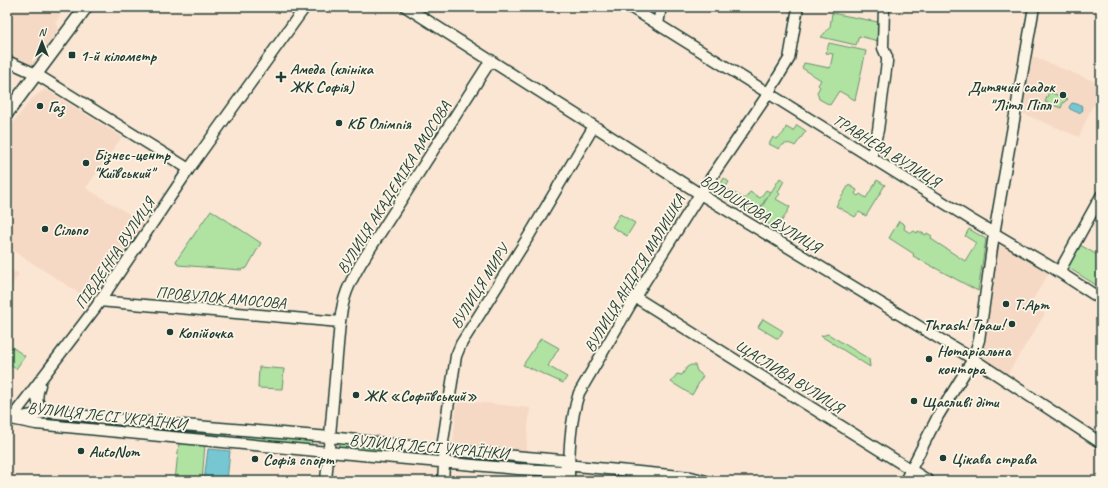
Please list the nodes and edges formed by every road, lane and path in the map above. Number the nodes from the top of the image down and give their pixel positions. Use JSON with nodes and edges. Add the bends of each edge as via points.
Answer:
{"nodes":[{"id":1,"x":86,"y":7,"type":"edge"},
{"id":2,"x":305,"y":7,"type":"edge"},
{"id":3,"x":406,"y":7,"type":"edge"},
{"id":4,"x":630,"y":7,"type":"edge"},
{"id":5,"x":661,"y":7,"type":"edge"},
{"id":6,"x":798,"y":7,"type":"edge"},
{"id":7,"x":884,"y":7,"type":"edge"},
{"id":8,"x":1034,"y":7,"type":"edge"},
{"id":9,"x":658,"y":24,"type":"junction"},
{"id":10,"x":491,"y":60,"type":"junction"},
{"id":11,"x":7,"y":61,"type":"edge"},
{"id":12,"x":36,"y":74,"type":"junction"},
{"id":13,"x":768,"y":94,"type":"junction"},
{"id":14,"x":7,"y":113,"type":"edge"},
{"id":15,"x":594,"y":126,"type":"junction"},
{"id":16,"x":872,"y":158,"type":"junction"},
{"id":17,"x":189,"y":169,"type":"junction"},
{"id":18,"x":700,"y":194,"type":"junction"},
{"id":19,"x":1101,"y":196,"type":"edge"},
{"id":20,"x":994,"y":234,"type":"junction"},
{"id":21,"x":1059,"y":272,"type":"junction"},
{"id":22,"x":635,"y":297,"type":"junction"},
{"id":23,"x":1101,"y":299,"type":"edge"},
{"id":24,"x":99,"y":301,"type":"junction"},
{"id":25,"x":340,"y":322,"type":"junction"},
{"id":26,"x":973,"y":359,"type":"junction"},
{"id":27,"x":44,"y":377,"type":"junction"},
{"id":28,"x":48,"y":412,"type":"junction"},
{"id":29,"x":8,"y":421,"type":"edge"},
{"id":30,"x":46,"y":425,"type":"junction"},
{"id":31,"x":229,"y":429,"type":"junction"},
{"id":32,"x":330,"y":437,"type":"junction"},
{"id":33,"x":227,"y":443,"type":"junction"},
{"id":34,"x":1101,"y":443,"type":"edge"},
{"id":35,"x":445,"y":450,"type":"junction"},
{"id":36,"x":329,"y":452,"type":"junction"},
{"id":37,"x":444,"y":462,"type":"junction"},
{"id":38,"x":569,"y":466,"type":"junction"},
{"id":39,"x":910,"y":470,"type":"junction"},
{"id":40,"x":326,"y":481,"type":"edge"},
{"id":41,"x":443,"y":481,"type":"edge"},
{"id":42,"x":569,"y":481,"type":"edge"},
{"id":43,"x":706,"y":481,"type":"edge"},
{"id":44,"x":905,"y":481,"type":"edge"},
{"id":45,"x":928,"y":481,"type":"edge"}],
"edges":[{"from":1,"to":12,"type":"main road"},
{"from":2,"to":17,"type":"street","name":"ПІВДЕННА ВУЛИЦЯ"},
{"from":3,"to":10,"type":"street","name":"ВОЛОШКОВА ВУЛИЦЯ"},
{"from":4,"to":9,"type":"street","name":"ТРАВНЕВА ВУЛИЦЯ"},
{"from":5,"to":9,"type":"street"},
{"from":6,"to":13,"type":"street","name":"ВУЛИЦЯ АНДРІЯ МАЛИШКА","via":[[789,59]]},
{"from":7,"to":16,"type":"street","via":[[883,48],[887,62]]},
{"from":8,"to":20,"type":"street"},
{"from":9,"to":13,"type":"street","name":"ТРАВНЕВА ВУЛИЦЯ"},
{"from":10,"to":15,"type":"street","name":"ВОЛОШКОВА ВУЛИЦЯ"},
{"from":10,"to":25,"type":"street","name":"ВУЛИЦЯ АКАДЕМІКА АМОСОВА","via":[[361,263],[348,286]]},
{"from":11,"to":12,"type":"street"},
{"from":12,"to":14,"type":"main road"},
{"from":12,"to":17,"type":"street"},
{"from":13,"to":16,"type":"street","name":"ТРАВНЕВА ВУЛИЦЯ"},
{"from":13,"to":18,"type":"street","name":"ВУЛИЦЯ АНДРІЯ МАЛИШКА"},
{"from":15,"to":18,"type":"street","name":"ВОЛОШКОВА ВУЛИЦЯ"},
{"from":15,"to":35,"type":"street","name":"ВУЛИЦЯ МИРУ","via":[[461,344],[456,356],[444,441]]},
{"from":16,"to":20,"type":"street","name":"ТРАВНЕВА ВУЛИЦЯ"},
{"from":17,"to":24,"type":"street","name":"ПІВДЕННА ВУЛИЦЯ"},
{"from":18,"to":22,"type":"street","name":"ВУЛИЦЯ АНДРІЯ МАЛИШКА"},
{"from":18,"to":26,"type":"street","name":"ВОЛОШКОВА ВУЛИЦЯ"},
{"from":19,"to":21,"type":"street"},
{"from":20,"to":21,"type":"street","name":"ТРАВНЕВА ВУЛИЦЯ"},
{"from":20,"to":26,"type":"street","via":[[979,340]]},
{"from":21,"to":23,"type":"street","name":"ТРАВНЕВА ВУЛИЦЯ"},
{"from":22,"to":38,"type":"street","name":"ВУЛИЦЯ АНДРІЯ МАЛИШКА","via":[[579,393],[574,408]]},
{"from":22,"to":39,"type":"street","name":"ЩАСЛИВА ВУЛИЦЯ"},
{"from":24,"to":25,"type":"street","name":"ПРОВУЛОК АМОСОВА"},
{"from":24,"to":27,"type":"street","name":"ПІВДЕННА ВУЛИЦЯ"},
{"from":25,"to":32,"type":"street","name":"ВУЛИЦЯ АКАДЕМІКА АМОСОВА"},
{"from":26,"to":34,"type":"street","name":"ВОЛОШКОВА ВУЛИЦЯ"},
{"from":26,"to":39,"type":"street","via":[[938,416]]},
{"from":27,"to":28,"type":"street","name":"ПІВДЕННА ВУЛИЦЯ","via":[[36,397],[37,403]]},
{"from":27,"to":29,"type":"street","name":"ПІВДЕННА ВУЛИЦЯ"},
{"from":28,"to":29,"type":"street","name":"ВУЛИЦЯ ЛЕСІ УКРАЇНКИ"},
{"from":28,"to":30,"type":"street","via":[[42,418]]},
{"from":28,"to":31,"type":"street","name":"ВУЛИЦЯ ЛЕСІ УКРАЇНКИ"},
{"from":29,"to":30,"type":"street","name":"ВУЛИЦЯ ЛЕСІ УКРАЇНКИ"},
{"from":30,"to":33,"type":"street","name":"ВУЛИЦЯ ЛЕСІ УКРАЇНКИ"},
{"from":31,"to":32,"type":"street","name":"ВУЛИЦЯ ЛЕСІ УКРАЇНКИ"},
{"from":31,"to":33,"type":"street","via":[[231,437]]},
{"from":32,"to":35,"type":"street","name":"ВУЛИЦЯ ЛЕСІ УКРАЇНКИ"},
{"from":32,"to":36,"type":"street","name":"ВУЛИЦЯ АКАДЕМІКА АМОСОВА"},
{"from":33,"to":36,"type":"street","name":"ВУЛИЦЯ ЛЕСІ УКРАЇНКИ"},
{"from":35,"to":37,"type":"street","name":"ВУЛИЦЯ МИРУ"},
{"from":35,"to":38,"type":"street","name":"ВУЛИЦЯ ЛЕСІ УКРАЇНКИ","via":[[562,460]]},
{"from":36,"to":37,"type":"street","name":"ВУЛИЦЯ ЛЕСІ УКРАЇНКИ"},
{"from":36,"to":40,"type":"street","name":"ВУЛИЦЯ АКАДЕМІКА АМОСОВА"},
{"from":37,"to":38,"type":"street","name":"ВУЛИЦЯ ЛЕСІ УКРАЇНКИ","via":[[562,471]]},
{"from":37,"to":41,"type":"street","name":"ВУЛИЦЯ МИРУ"},
{"from":38,"to":42,"type":"street","name":"ВУЛИЦЯ АНДРІЯ МАЛИШКА"},
{"from":38,"to":43,"type":"street","name":"ВУЛИЦЯ ЛЕСІ УКРАЇНКИ","via":[[691,477]]},
{"from":39,"to":44,"type":"street"},
{"from":39,"to":45,"type":"street","name":"ЩАСЛИВА ВУЛИЦЯ"}]}
